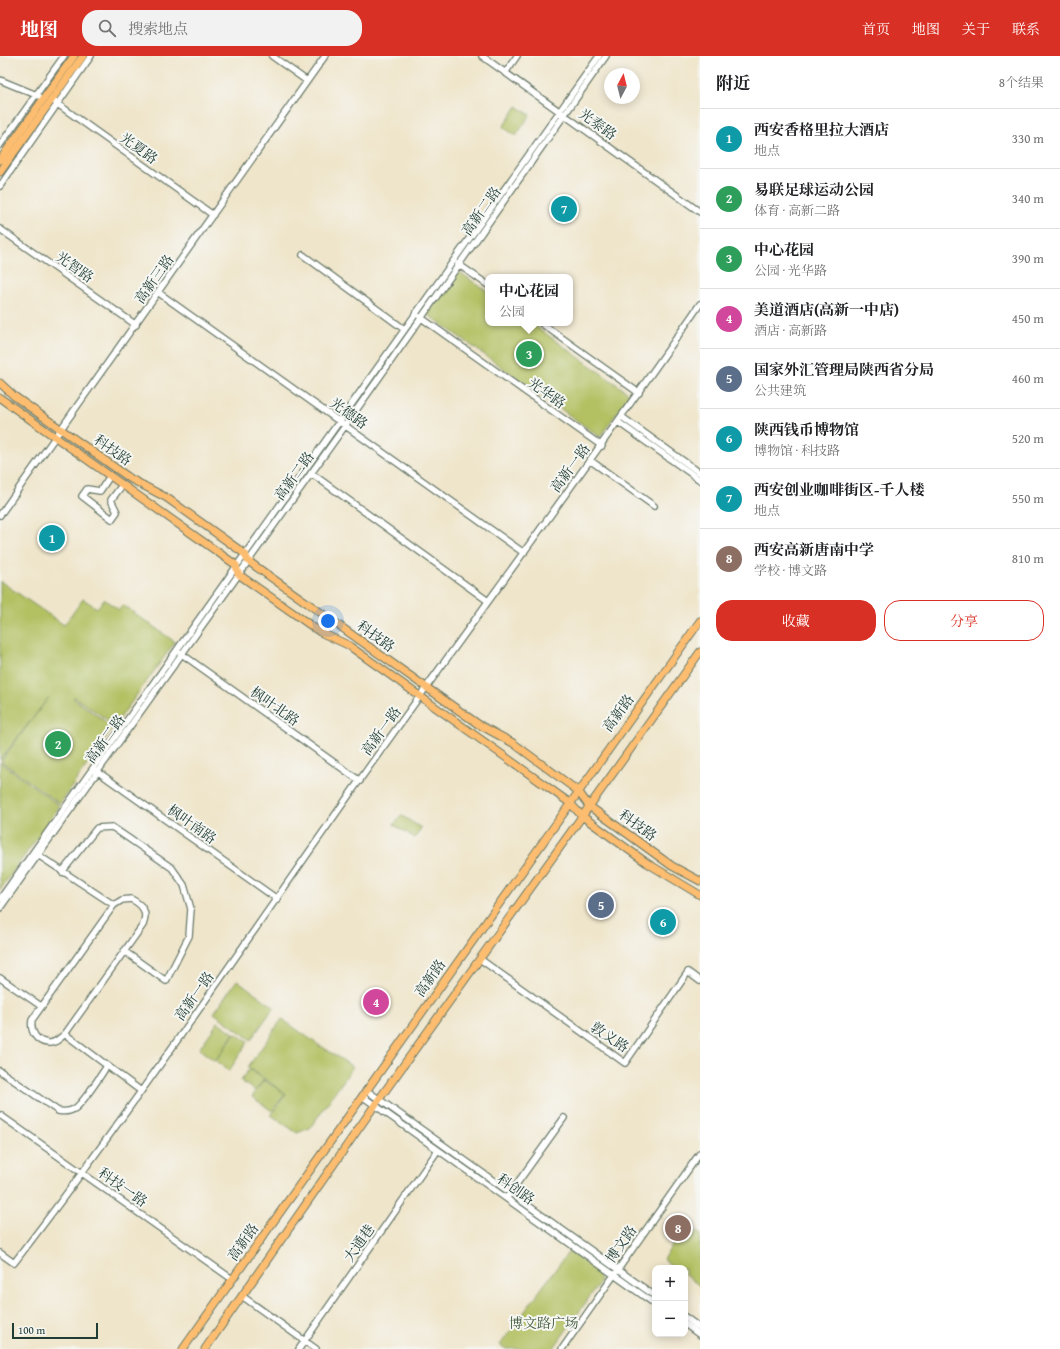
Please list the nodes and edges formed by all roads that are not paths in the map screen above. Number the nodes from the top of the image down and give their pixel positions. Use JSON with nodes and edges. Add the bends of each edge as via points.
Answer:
{"nodes":[{"id":1,"x":64,"y":56,"type":"edge"},
{"id":2,"x":74,"y":56,"type":"edge"},
{"id":3,"x":83,"y":56,"type":"edge"},
{"id":4,"x":91,"y":56,"type":"edge"},
{"id":5,"x":272,"y":56,"type":"edge"},
{"id":6,"x":325,"y":56,"type":"edge"},
{"id":7,"x":482,"y":56,"type":"edge"},
{"id":8,"x":517,"y":56,"type":"edge"},
{"id":9,"x":599,"y":56,"type":"edge"},
{"id":10,"x":606,"y":56,"type":"edge"},
{"id":11,"x":505,"y":73,"type":"junction"},
{"id":12,"x":0,"y":80,"type":"edge"},
{"id":13,"x":307,"y":81,"type":"junction"},
{"id":14,"x":36,"y":95,"type":"junction"},
{"id":15,"x":44,"y":98,"type":"junction"},
{"id":16,"x":54,"y":102,"type":"junction"},
{"id":17,"x":562,"y":113,"type":"junction"},
{"id":18,"x":0,"y":145,"type":"edge"},
{"id":19,"x":0,"y":160,"type":"edge"},
{"id":20,"x":0,"y":172,"type":"edge"},
{"id":21,"x":0,"y":186,"type":"edge"},
{"id":22,"x":700,"y":212,"type":"edge"},
{"id":23,"x":213,"y":215,"type":"junction"},
{"id":24,"x":0,"y":229,"type":"edge"},
{"id":25,"x":303,"y":255,"type":"dead end"},
{"id":26,"x":458,"y":264,"type":"junction"},
{"id":27,"x":485,"y":283,"type":"edge"},
{"id":28,"x":159,"y":293,"type":"junction"},
{"id":29,"x":700,"y":304,"type":"edge"},
{"id":30,"x":420,"y":318,"type":"junction"},
{"id":31,"x":136,"y":325,"type":"junction"},
{"id":32,"x":545,"y":326,"type":"edge"},
{"id":33,"x":404,"y":329,"type":"junction"},
{"id":34,"x":0,"y":382,"type":"edge"},
{"id":35,"x":639,"y":393,"type":"junction"},
{"id":36,"x":0,"y":398,"type":"edge"},
{"id":37,"x":622,"y":417,"type":"junction"},
{"id":38,"x":618,"y":422,"type":"junction"},
{"id":39,"x":343,"y":424,"type":"junction"},
{"id":40,"x":61,"y":430,"type":"junction"},
{"id":41,"x":56,"y":437,"type":"junction"},
{"id":42,"x":602,"y":446,"type":"junction"},
{"id":43,"x":591,"y":461,"type":"junction"},
{"id":44,"x":311,"y":473,"type":"junction"},
{"id":45,"x":700,"y":473,"type":"edge"},
{"id":46,"x":110,"y":476,"type":"junction"},
{"id":47,"x":700,"y":480,"type":"edge"},
{"id":48,"x":123,"y":484,"type":"junction"},
{"id":49,"x":654,"y":506,"type":"dead end"},
{"id":50,"x":0,"y":515,"type":"edge"},
{"id":51,"x":524,"y":553,"type":"junction"},
{"id":52,"x":246,"y":557,"type":"junction"},
{"id":53,"x":236,"y":565,"type":"junction"},
{"id":54,"x":238,"y":574,"type":"junction"},
{"id":55,"x":488,"y":601,"type":"junction"},
{"id":56,"x":700,"y":621,"type":"edge"},
{"id":57,"x":179,"y":652,"type":"junction"},
{"id":58,"x":700,"y":652,"type":"edge"},
{"id":59,"x":427,"y":688,"type":"junction"},
{"id":60,"x":421,"y":696,"type":"junction"},
{"id":61,"x":95,"y":770,"type":"junction"},
{"id":62,"x":360,"y":781,"type":"junction"},
{"id":63,"x":578,"y":791,"type":"junction"},
{"id":64,"x":570,"y":803,"type":"junction"},
{"id":65,"x":589,"y":806,"type":"junction"},
{"id":66,"x":582,"y":816,"type":"junction"},
{"id":67,"x":38,"y":855,"type":"junction"},
{"id":68,"x":62,"y":872,"type":"junction"},
{"id":69,"x":700,"y":881,"type":"edge"},
{"id":70,"x":700,"y":895,"type":"edge"},
{"id":71,"x":0,"y":899,"type":"edge"},
{"id":72,"x":277,"y":899,"type":"junction"},
{"id":73,"x":114,"y":905,"type":"junction"},
{"id":74,"x":0,"y":908,"type":"edge"},
{"id":75,"x":124,"y":951,"type":"junction"},
{"id":76,"x":480,"y":959,"type":"junction"},
{"id":77,"x":0,"y":978,"type":"edge"},
{"id":78,"x":700,"y":981,"type":"edge"},
{"id":79,"x":41,"y":1006,"type":"junction"},
{"id":80,"x":65,"y":1034,"type":"junction"},
{"id":81,"x":107,"y":1066,"type":"junction"},
{"id":82,"x":0,"y":1071,"type":"edge"},
{"id":83,"x":141,"y":1091,"type":"junction"},
{"id":84,"x":364,"y":1093,"type":"junction"},
{"id":85,"x":377,"y":1102,"type":"junction"},
{"id":86,"x":0,"y":1115,"type":"edge"},
{"id":87,"x":564,"y":1118,"type":"dead end"},
{"id":88,"x":438,"y":1150,"type":"junction"},
{"id":89,"x":700,"y":1153,"type":"edge"},
{"id":90,"x":83,"y":1174,"type":"junction"},
{"id":91,"x":508,"y":1196,"type":"junction"},
{"id":92,"x":0,"y":1253,"type":"edge"},
{"id":93,"x":618,"y":1269,"type":"junction"},
{"id":94,"x":614,"y":1275,"type":"junction"},
{"id":95,"x":232,"y":1279,"type":"junction"},
{"id":96,"x":652,"y":1294,"type":"edge"},
{"id":97,"x":242,"y":1296,"type":"junction"},
{"id":98,"x":652,"y":1302,"type":"edge"},
{"id":99,"x":688,"y":1319,"type":"edge"},
{"id":100,"x":688,"y":1326,"type":"edge"},
{"id":101,"x":700,"y":1328,"type":"edge"},
{"id":102,"x":700,"y":1335,"type":"edge"},
{"id":103,"x":304,"y":1341,"type":"junction"},
{"id":104,"x":182,"y":1349,"type":"edge"},
{"id":105,"x":204,"y":1349,"type":"edge"},
{"id":106,"x":299,"y":1349,"type":"edge"},
{"id":107,"x":316,"y":1349,"type":"edge"},
{"id":108,"x":562,"y":1349,"type":"edge"}],
"edges":[{"from":1,"to":14,"type":"street"},
{"from":2,"to":15,"type":"main road"},
{"from":3,"to":16,"type":"main road"},
{"from":4,"to":16,"type":"street"},
{"from":5,"to":13,"type":"street"},
{"from":6,"to":13,"type":"street","name":"高新三路"},
{"from":7,"to":11,"type":"street","name":"光泰路"},
{"from":8,"to":11,"type":"street"},
{"from":9,"to":17,"type":"street","name":"高新二路"},
{"from":10,"to":17,"type":"street","name":"高新二路"},
{"from":11,"to":17,"type":"street","name":"光泰路"},
{"from":12,"to":14,"type":"street"},
{"from":13,"to":23,"type":"street","name":"高新三路"},
{"from":14,"to":15,"type":"street"},
{"from":14,"to":18,"type":"street"},
{"from":15,"to":19,"type":"main road"},
{"from":16,"to":20,"type":"main road"},
{"from":16,"to":21,"type":"street"},
{"from":16,"to":23,"type":"street","name":"光夏路"},
{"from":17,"to":22,"type":"street","name":"光泰路"},
{"from":17,"to":26,"type":"street","name":"高新二路"},
{"from":17,"to":33,"type":"street","name":"高新二路"},
{"from":23,"to":28,"type":"street","name":"高新三路"},
{"from":24,"to":31,"type":"street","name":"光智路"},
{"from":25,"to":33,"type":"street"},
{"from":26,"to":27,"type":"street"},
{"from":26,"to":30,"type":"street","name":"高新二路"},
{"from":28,"to":31,"type":"street","name":"高新三路"},
{"from":28,"to":39,"type":"street","name":"光德路"},
{"from":29,"to":35,"type":"street","name":"高新一路"},
{"from":30,"to":39,"type":"street","name":"高新二路"},
{"from":30,"to":42,"type":"street","name":"光华路"},
{"from":31,"to":40,"type":"street","name":"高新三路"},
{"from":32,"to":35,"type":"street"},
{"from":33,"to":39,"type":"street","name":"高新二路"},
{"from":34,"to":40,"type":"main road","name":"科技路","via":[[14,396]]},
{"from":35,"to":37,"type":"street","name":"高新一路"},
{"from":36,"to":41,"type":"main road","name":"科技路"},
{"from":37,"to":38,"type":"street","name":"高新一路"},
{"from":37,"to":45,"type":"street"},
{"from":38,"to":42,"type":"street","name":"高新一路"},
{"from":38,"to":47,"type":"street"},
{"from":39,"to":44,"type":"street","name":"高新二路"},
{"from":39,"to":51,"type":"street","name":"光德路"},
{"from":39,"to":52,"type":"street","name":"高新二路"},
{"from":40,"to":41,"type":"street","name":"高新三路"},
{"from":40,"to":52,"type":"main road","name":"科技路","via":[[131,479],[167,498]]},
{"from":41,"to":46,"type":"main road","name":"科技路"},
{"from":41,"to":50,"type":"street","name":"高新三路"},
{"from":42,"to":43,"type":"street","name":"高新一路"},
{"from":43,"to":49,"type":"street"},
{"from":43,"to":51,"type":"street","name":"高新一路"},
{"from":44,"to":52,"type":"street","name":"高新二路"},
{"from":44,"to":55,"type":"street"},
{"from":46,"to":48,"type":"main road","name":"科技路"},
{"from":46,"to":48,"type":"street","via":[[100,491],[87,489],[82,496],[112,519],[117,512],[111,500]]},
{"from":48,"to":53,"type":"main road","name":"科技路"},
{"from":51,"to":55,"type":"street","name":"高新一路"},
{"from":52,"to":53,"type":"street","name":"高新二路"},
{"from":52,"to":54,"type":"street","name":"高新二路"},
{"from":52,"to":59,"type":"main road","name":"科技路"},
{"from":53,"to":54,"type":"main road"},
{"from":53,"to":57,"type":"street","name":"高新二路"},
{"from":54,"to":57,"type":"street","name":"高新二路"},
{"from":54,"to":60,"type":"main road","name":"科技路","via":[[320,632],[348,645]]},
{"from":55,"to":59,"type":"street","name":"高新一路"},
{"from":56,"to":63,"type":"main road","name":"高新路"},
{"from":57,"to":61,"type":"street","name":"高新二路"},
{"from":57,"to":62,"type":"street","name":"枫叶北路"},
{"from":58,"to":65,"type":"main road","name":"高新路"},
{"from":59,"to":60,"type":"street","name":"高新一路"},
{"from":59,"to":63,"type":"main road","name":"科技路","via":[[478,724],[513,743]]},
{"from":60,"to":62,"type":"street","name":"高新一路"},
{"from":60,"to":64,"type":"main road","name":"科技路"},
{"from":61,"to":67,"type":"street","name":"高新二路"},
{"from":61,"to":71,"type":"street","name":"高新二路"},
{"from":61,"to":72,"type":"street","name":"枫叶南路"},
{"from":62,"to":72,"type":"street","name":"高新一路"},
{"from":63,"to":64,"type":"main road","name":"高新路"},
{"from":63,"to":65,"type":"main road","name":"科技路"},
{"from":64,"to":66,"type":"main road","name":"科技路"},
{"from":64,"to":84,"type":"main road","name":"高新路"},
{"from":65,"to":66,"type":"main road","name":"高新路"},
{"from":65,"to":69,"type":"main road","name":"科技路","via":[[672,866]]},
{"from":66,"to":70,"type":"main road","name":"科技路","via":[[659,871]]},
{"from":66,"to":76,"type":"main road","name":"高新路"},
{"from":67,"to":68,"type":"street"},
{"from":67,"to":74,"type":"street","name":"高新二路"},
{"from":68,"to":73,"type":"street"},
{"from":68,"to":75,"type":"street","via":[[97,828],[104,826],[112,827],[172,868],[184,885],[191,909],[189,936],[166,981]]},
{"from":72,"to":83,"type":"street","name":"高新一路"},
{"from":73,"to":75,"type":"street","via":[[122,900],[131,899],[141,904],[145,912],[143,925]]},
{"from":73,"to":79,"type":"street"},
{"from":75,"to":80,"type":"street"},
{"from":76,"to":78,"type":"street","name":"敦义路","via":[[625,1063],[688,972]]},
{"from":76,"to":85,"type":"main road","name":"高新路"},
{"from":77,"to":79,"type":"street"},
{"from":79,"to":80,"type":"street","via":[[31,1026],[38,1039],[48,1043],[57,1041]]},
{"from":80,"to":81,"type":"street"},
{"from":81,"to":82,"type":"street","via":[[80,1103],[66,1112],[58,1111]]},
{"from":81,"to":83,"type":"street"},
{"from":83,"to":90,"type":"street","name":"高新一路"},
{"from":84,"to":85,"type":"street","name":"科创路"},
{"from":84,"to":95,"type":"main road","name":"高新路"},
{"from":85,"to":88,"type":"street","name":"科创路"},
{"from":85,"to":91,"type":"street","name":"科创路"},
{"from":85,"to":97,"type":"main road","name":"高新路"},
{"from":86,"to":90,"type":"street","name":"科技一路"},
{"from":87,"to":91,"type":"street"},
{"from":88,"to":91,"type":"street","name":"科创路"},
{"from":88,"to":103,"type":"street","name":"大通巷"},
{"from":89,"to":93,"type":"street","name":"博文路"},
{"from":90,"to":92,"type":"street","name":"高新一路","via":[[14,1263]]},
{"from":90,"to":95,"type":"street","name":"科技一路"},
{"from":91,"to":93,"type":"street","name":"科创路"},
{"from":91,"to":94,"type":"street","name":"科创路"},
{"from":93,"to":94,"type":"street","name":"博文路"},
{"from":93,"to":96,"type":"street","name":"科创路"},
{"from":94,"to":98,"type":"street","name":"科创路"},
{"from":94,"to":108,"type":"street","name":"博文路"},
{"from":95,"to":104,"type":"main road","name":"高新路"},
{"from":97,"to":103,"type":"street"},
{"from":97,"to":105,"type":"main road","name":"高新路"},
{"from":99,"to":101,"type":"street"},
{"from":100,"to":102,"type":"street"},
{"from":103,"to":106,"type":"street","name":"大通巷"},
{"from":103,"to":107,"type":"street"}]}
